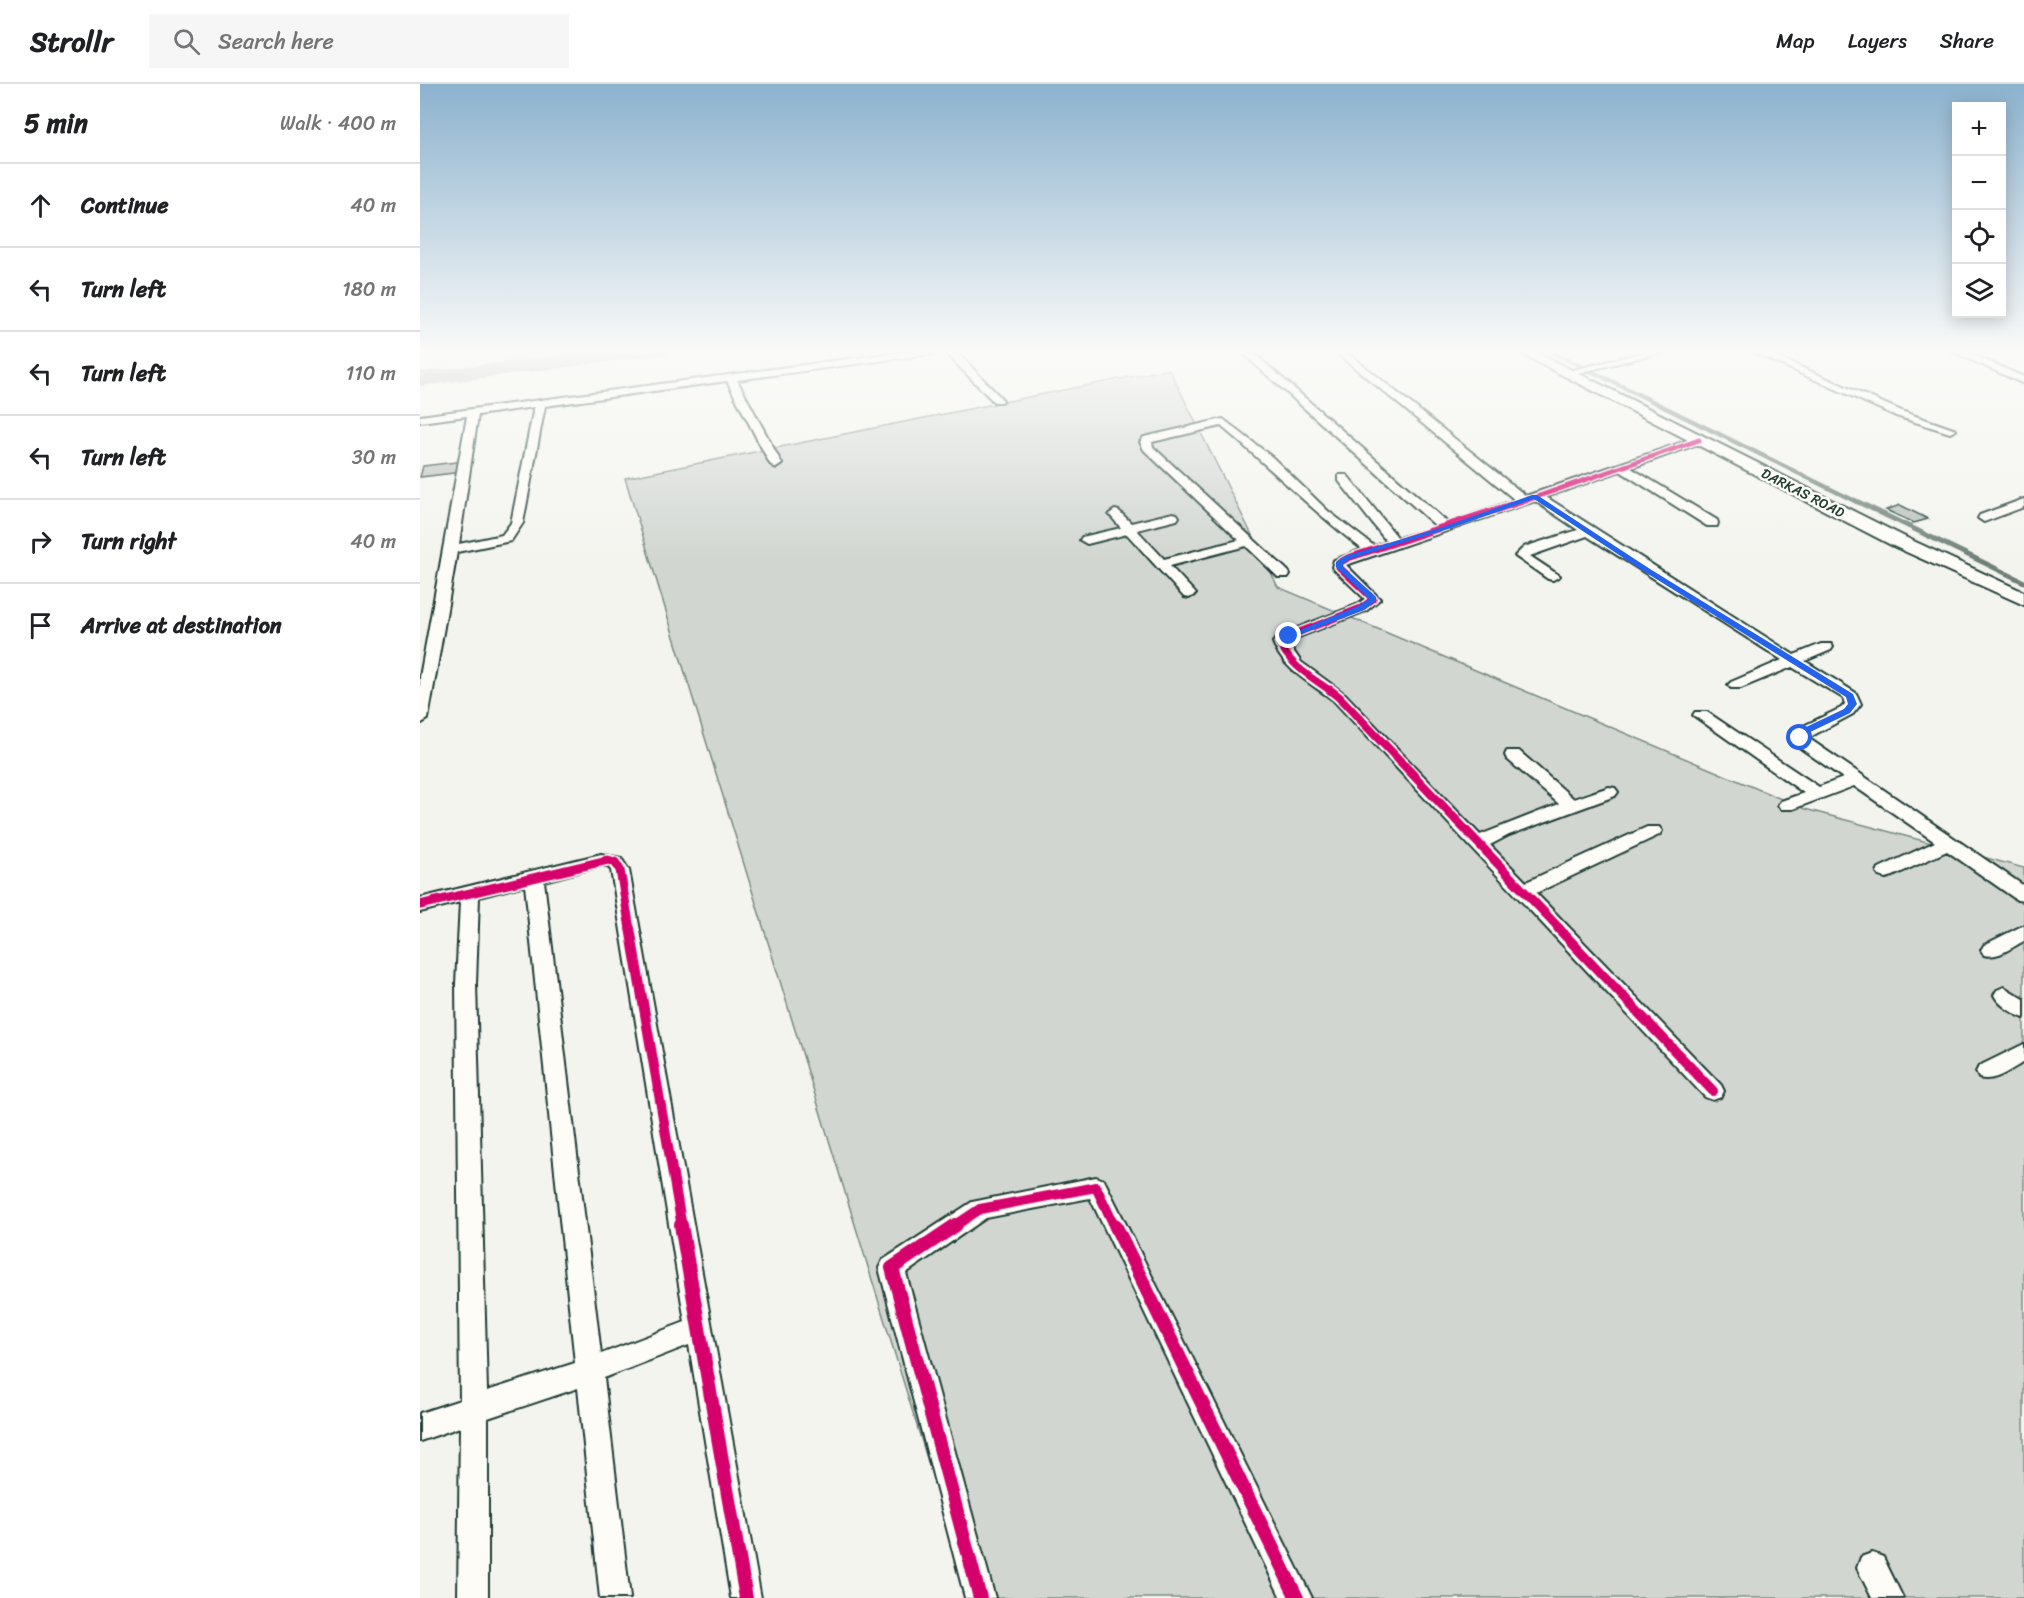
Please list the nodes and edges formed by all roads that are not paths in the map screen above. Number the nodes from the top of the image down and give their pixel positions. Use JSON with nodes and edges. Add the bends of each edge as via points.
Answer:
{"nodes":[{"id":1,"x":472,"y":420,"type":"edge"},
{"id":2,"x":537,"y":420,"type":"edge"},
{"id":3,"x":752,"y":420,"type":"edge"},
{"id":4,"x":1323,"y":420,"type":"edge"},
{"id":5,"x":1428,"y":420,"type":"edge"},
{"id":6,"x":1664,"y":420,"type":"edge"},
{"id":7,"x":1918,"y":420,"type":"edge"},
{"id":8,"x":1950,"y":430,"type":"dead end"},
{"id":9,"x":1699,"y":440,"type":"junction"},
{"id":10,"x":776,"y":464,"type":"dead end"},
{"id":11,"x":1621,"y":466,"type":"junction"},
{"id":12,"x":1342,"y":478,"type":"dead end"},
{"id":13,"x":1529,"y":498,"type":"junction"},
{"id":14,"x":2024,"y":503,"type":"edge"},
{"id":15,"x":1115,"y":514,"type":"dead end"},
{"id":16,"x":1173,"y":517,"type":"dead end"},
{"id":17,"x":1984,"y":518,"type":"dead end"},
{"id":18,"x":1712,"y":523,"type":"dead end"},
{"id":19,"x":1446,"y":528,"type":"junction"},
{"id":20,"x":1128,"y":529,"type":"junction"},
{"id":21,"x":1588,"y":531,"type":"junction"},
{"id":22,"x":1088,"y":540,"type":"dead end"},
{"id":23,"x":1248,"y":542,"type":"junction"},
{"id":24,"x":1394,"y":542,"type":"junction"},
{"id":25,"x":451,"y":549,"type":"junction"},
{"id":26,"x":1371,"y":550,"type":"junction"},
{"id":27,"x":1161,"y":564,"type":"junction"},
{"id":28,"x":1283,"y":574,"type":"dead end"},
{"id":29,"x":1553,"y":576,"type":"dead end"},
{"id":30,"x":1189,"y":594,"type":"dead end"},
{"id":31,"x":2024,"y":599,"type":"edge"},
{"id":32,"x":1826,"y":647,"type":"dead end"},
{"id":33,"x":1791,"y":661,"type":"junction"},
{"id":34,"x":1736,"y":685,"type":"dead end"},
{"id":35,"x":1701,"y":715,"type":"dead end"},
{"id":36,"x":420,"y":719,"type":"edge"},
{"id":37,"x":1513,"y":755,"type":"dead end"},
{"id":38,"x":1854,"y":780,"type":"junction"},
{"id":39,"x":1609,"y":792,"type":"dead end"},
{"id":40,"x":1816,"y":793,"type":"junction"},
{"id":41,"x":1787,"y":805,"type":"dead end"},
{"id":42,"x":1571,"y":806,"type":"junction"},
{"id":43,"x":1653,"y":831,"type":"dead end"},
{"id":44,"x":1479,"y":843,"type":"junction"},
{"id":45,"x":1948,"y":843,"type":"junction"},
{"id":46,"x":1886,"y":872,"type":"dead end"},
{"id":47,"x":534,"y":879,"type":"junction"},
{"id":48,"x":1524,"y":891,"type":"junction"},
{"id":49,"x":470,"y":894,"type":"junction"},
{"id":50,"x":2024,"y":895,"type":"edge"},
{"id":51,"x":420,"y":905,"type":"edge"},
{"id":52,"x":2024,"y":932,"type":"edge"},
{"id":53,"x":1991,"y":950,"type":"dead end"},
{"id":54,"x":2004,"y":995,"type":"dead end"},
{"id":55,"x":2024,"y":1010,"type":"edge"},
{"id":56,"x":2024,"y":1052,"type":"edge"},
{"id":57,"x":1987,"y":1072,"type":"dead end"},
{"id":58,"x":1713,"y":1091,"type":"dead end"},
{"id":59,"x":699,"y":1329,"type":"junction"},
{"id":60,"x":589,"y":1371,"type":"junction"},
{"id":61,"x":474,"y":1410,"type":"junction"},
{"id":62,"x":420,"y":1427,"type":"edge"},
{"id":63,"x":1872,"y":1568,"type":"dead end"},
{"id":64,"x":473,"y":1598,"type":"edge"},
{"id":65,"x":615,"y":1598,"type":"edge"},
{"id":66,"x":746,"y":1598,"type":"edge"},
{"id":67,"x":980,"y":1598,"type":"edge"},
{"id":68,"x":1297,"y":1598,"type":"edge"},
{"id":69,"x":1888,"y":1598,"type":"edge"}],
"edges":[{"from":1,"to":25,"type":"street"},
{"from":2,"to":25,"type":"street","via":[[517,523],[511,534],[496,541]]},
{"from":3,"to":10,"type":"street"},
{"from":4,"to":19,"type":"street"},
{"from":5,"to":13,"type":"street"},
{"from":6,"to":9,"type":"main road","name":"DARKAS ROAD"},
{"from":7,"to":8,"type":"street"},
{"from":9,"to":11,"type":"street"},
{"from":9,"to":31,"type":"main road","name":"DARKAS ROAD","via":[[1900,542]]},
{"from":11,"to":13,"type":"street"},
{"from":11,"to":18,"type":"street"},
{"from":12,"to":24,"type":"street"},
{"from":13,"to":19,"type":"street"},
{"from":13,"to":21,"type":"street"},
{"from":14,"to":17,"type":"street"},
{"from":15,"to":20,"type":"street"},
{"from":16,"to":20,"type":"street"},
{"from":19,"to":24,"type":"street"},
{"from":20,"to":22,"type":"street"},
{"from":20,"to":27,"type":"street"},
{"from":21,"to":29,"type":"street","via":[[1529,550],[1522,556]]},
{"from":21,"to":33,"type":"street"},
{"from":23,"to":26,"type":"street","via":[[1148,448],[1148,440],[1223,422],[1324,514]]},
{"from":23,"to":27,"type":"street"},
{"from":23,"to":28,"type":"street"},
{"from":24,"to":26,"type":"street"},
{"from":25,"to":36,"type":"street"},
{"from":26,"to":44,"type":"street","via":[[1348,558],[1339,567],[1374,599],[1361,608],[1289,636],[1280,642],[1281,649],[1339,697]]},
{"from":27,"to":30,"type":"street"},
{"from":32,"to":33,"type":"street"},
{"from":33,"to":34,"type":"street"},
{"from":33,"to":38,"type":"street","via":[[1850,696],[1852,704],[1847,711],[1803,732],[1800,738]]},
{"from":35,"to":40,"type":"street"},
{"from":37,"to":42,"type":"street"},
{"from":38,"to":40,"type":"street"},
{"from":38,"to":45,"type":"street"},
{"from":39,"to":42,"type":"street"},
{"from":40,"to":41,"type":"street"},
{"from":42,"to":44,"type":"street"},
{"from":43,"to":48,"type":"street"},
{"from":44,"to":48,"type":"street"},
{"from":45,"to":46,"type":"street"},
{"from":45,"to":50,"type":"street"},
{"from":47,"to":49,"type":"street"},
{"from":47,"to":59,"type":"street","via":[[601,861],[611,860],[620,870]]},
{"from":47,"to":60,"type":"street"},
{"from":48,"to":58,"type":"street"},
{"from":49,"to":51,"type":"street"},
{"from":49,"to":61,"type":"street","via":[[466,984]]},
{"from":52,"to":53,"type":"street"},
{"from":54,"to":55,"type":"street"},
{"from":56,"to":57,"type":"street"},
{"from":59,"to":60,"type":"street"},
{"from":59,"to":66,"type":"street"},
{"from":60,"to":61,"type":"street"},
{"from":60,"to":65,"type":"street"},
{"from":61,"to":62,"type":"street"},
{"from":61,"to":64,"type":"street"},
{"from":63,"to":69,"type":"street"},
{"from":67,"to":68,"type":"street","via":[[892,1268],[980,1209],[1096,1186]]}]}
